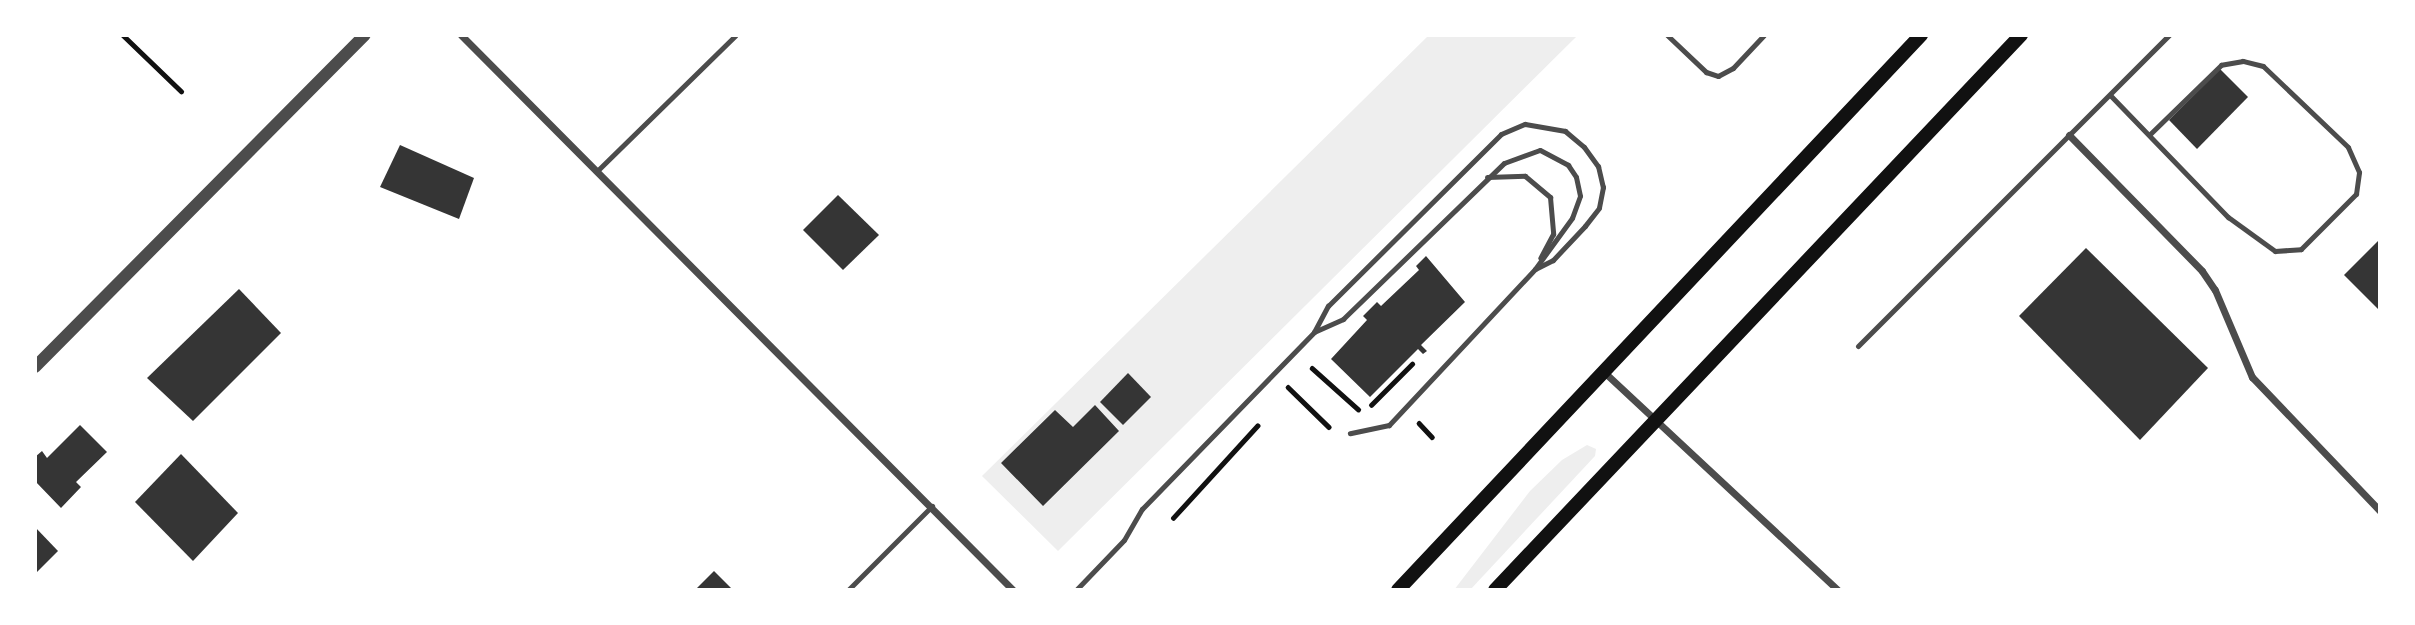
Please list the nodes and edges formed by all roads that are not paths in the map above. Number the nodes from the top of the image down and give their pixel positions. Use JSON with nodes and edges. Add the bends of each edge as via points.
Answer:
{"nodes":[{"id":1,"x":366,"y":35,"type":"edge"},
{"id":2,"x":461,"y":35,"type":"edge"},
{"id":3,"x":736,"y":35,"type":"edge"},
{"id":4,"x":1667,"y":35,"type":"edge"},
{"id":5,"x":1764,"y":35,"type":"edge"},
{"id":6,"x":1921,"y":35,"type":"edge"},
{"id":7,"x":2021,"y":35,"type":"edge"},
{"id":8,"x":2169,"y":35,"type":"edge"},
{"id":9,"x":2109,"y":95,"type":"junction"},
{"id":10,"x":2069,"y":135,"type":"junction"},
{"id":11,"x":2149,"y":135,"type":"junction"},
{"id":12,"x":597,"y":171,"type":"junction"},
{"id":13,"x":1487,"y":177,"type":"junction"},
{"id":14,"x":1535,"y":269,"type":"junction"},
{"id":15,"x":1314,"y":332,"type":"junction"},
{"id":16,"x":1858,"y":346,"type":"dead end"},
{"id":17,"x":35,"y":367,"type":"edge"},
{"id":18,"x":1604,"y":372,"type":"junction"},
{"id":19,"x":1656,"y":421,"type":"junction"},
{"id":20,"x":1350,"y":433,"type":"dead end"},
{"id":21,"x":932,"y":506,"type":"junction"},
{"id":22,"x":2380,"y":512,"type":"edge"},
{"id":23,"x":848,"y":590,"type":"edge"},
{"id":24,"x":1013,"y":590,"type":"edge"},
{"id":25,"x":1076,"y":590,"type":"edge"},
{"id":26,"x":1398,"y":590,"type":"edge"},
{"id":27,"x":1494,"y":590,"type":"edge"},
{"id":28,"x":1838,"y":590,"type":"edge"}],
"edges":[{"from":1,"to":17,"type":"street"},
{"from":2,"to":12,"type":"street"},
{"from":3,"to":12,"type":"lane"},
{"from":4,"to":5,"type":"lane","via":[[1706,72],[1718,76],[1733,68]]},
{"from":6,"to":18,"type":"main road"},
{"from":7,"to":19,"type":"main road"},
{"from":8,"to":9,"type":"lane"},
{"from":9,"to":10,"type":"lane"},
{"from":9,"to":11,"type":"lane"},
{"from":10,"to":16,"type":"lane"},
{"from":10,"to":22,"type":"street","via":[[2202,271],[2215,290],[2252,377]]},
{"from":11,"to":11,"type":"lane","via":[[2228,217],[2275,251],[2301,249],[2356,194],[2359,172],[2348,147],[2263,66],[2243,61],[2221,65]]},
{"from":12,"to":21,"type":"street"},
{"from":13,"to":14,"type":"lane","via":[[1525,176],[1550,197],[1553,234]]},
{"from":13,"to":14,"type":"lane","via":[[1521,153],[1540,149],[1568,165],[1576,177],[1580,196],[1572,218]]},
{"from":13,"to":15,"type":"lane","via":[[1343,319]]},
{"from":14,"to":15,"type":"lane","via":[[1553,260],[1586,226],[1600,208],[1602,187],[1598,166],[1584,147],[1564,131],[1525,124],[1501,134],[1328,306]]},
{"from":14,"to":20,"type":"lane","via":[[1390,425]]},
{"from":15,"to":25,"type":"lane","via":[[1142,509],[1124,540]]},
{"from":18,"to":19,"type":"street"},
{"from":18,"to":26,"type":"main road"},
{"from":19,"to":27,"type":"main road"},
{"from":19,"to":28,"type":"street"},
{"from":21,"to":23,"type":"lane"},
{"from":21,"to":24,"type":"street"}]}
